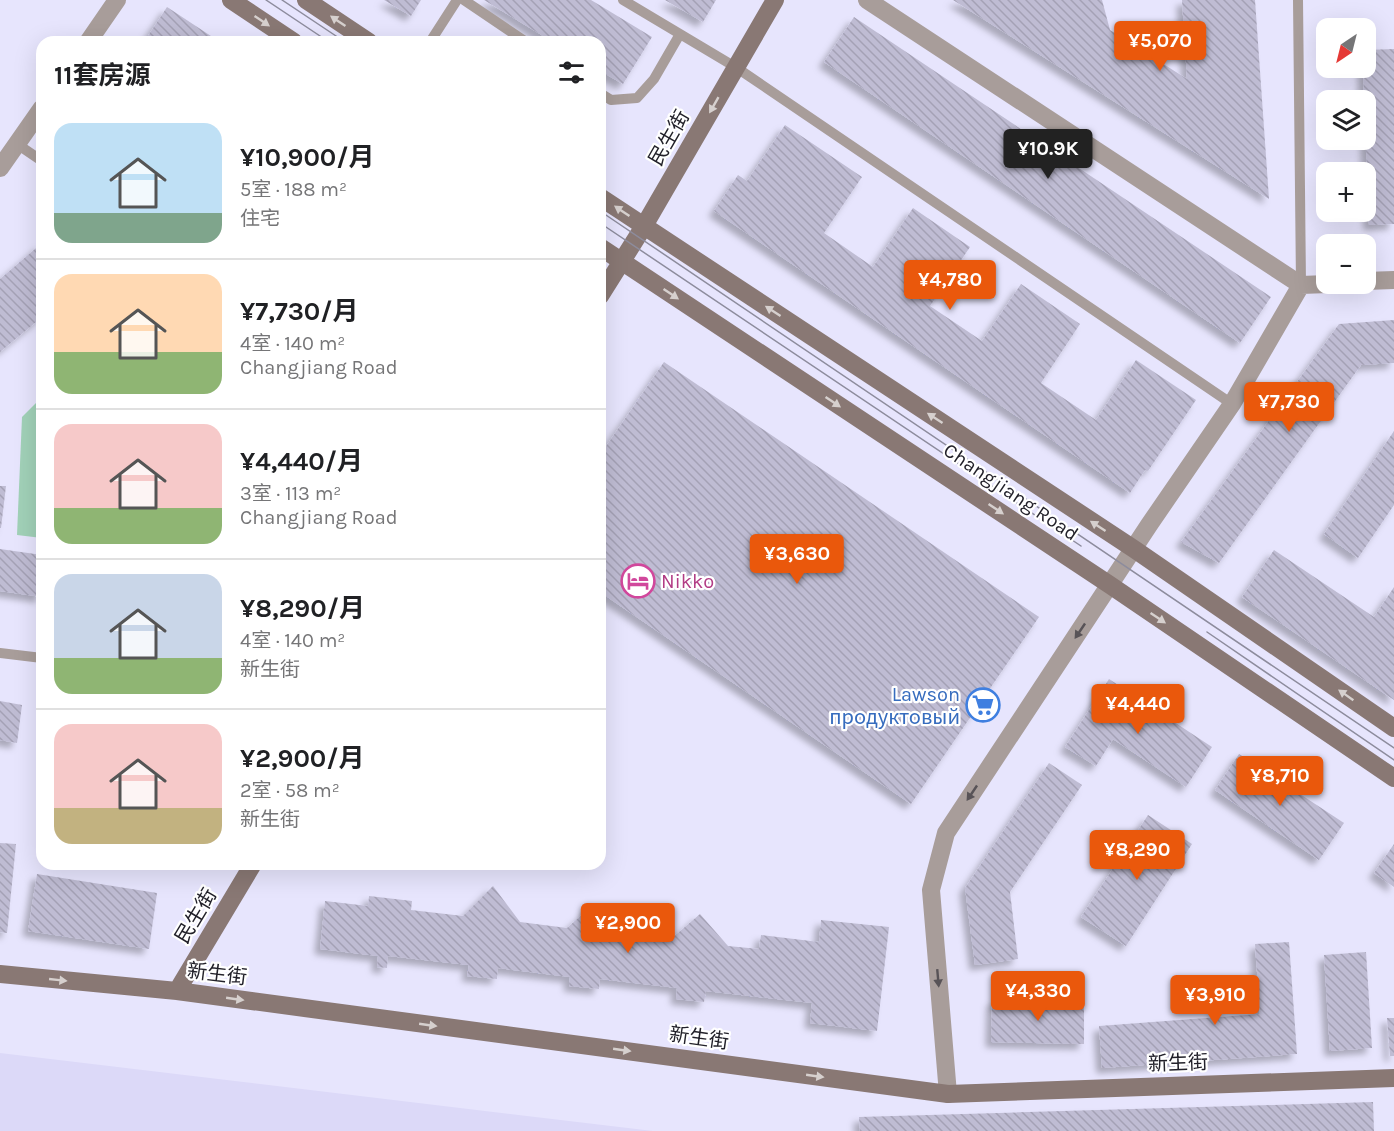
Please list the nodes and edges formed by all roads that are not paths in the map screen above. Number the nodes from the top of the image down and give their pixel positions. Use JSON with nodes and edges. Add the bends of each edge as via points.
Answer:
{"nodes":[{"id":1,"x":117,"y":0,"type":"edge"},
{"id":2,"x":231,"y":0,"type":"edge"},
{"id":3,"x":306,"y":0,"type":"edge"},
{"id":4,"x":457,"y":0,"type":"edge"},
{"id":5,"x":465,"y":0,"type":"edge"},
{"id":6,"x":623,"y":0,"type":"edge"},
{"id":7,"x":775,"y":0,"type":"edge"},
{"id":8,"x":867,"y":0,"type":"edge"},
{"id":9,"x":1298,"y":0,"type":"edge"},
{"id":10,"x":680,"y":34,"type":"junction"},
{"id":11,"x":92,"y":36,"type":"edge"},
{"id":12,"x":285,"y":36,"type":"edge"},
{"id":13,"x":360,"y":36,"type":"edge"},
{"id":14,"x":434,"y":36,"type":"edge"},
{"id":15,"x":517,"y":36,"type":"edge"},
{"id":16,"x":737,"y":68,"type":"junction"},
{"id":17,"x":606,"y":97,"type":"edge"},
{"id":18,"x":36,"y":117,"type":"edge"},
{"id":19,"x":17,"y":144,"type":"junction"},
{"id":20,"x":36,"y":157,"type":"edge"},
{"id":21,"x":0,"y":168,"type":"edge"},
{"id":22,"x":606,"y":200,"type":"edge"},
{"id":23,"x":644,"y":226,"type":"junction"},
{"id":24,"x":606,"y":251,"type":"edge"},
{"id":25,"x":622,"y":261,"type":"junction"},
{"id":26,"x":1394,"y":280,"type":"edge"},
{"id":27,"x":1376,"y":281,"type":"edge"},
{"id":28,"x":1316,"y":284,"type":"edge"},
{"id":29,"x":1301,"y":285,"type":"junction"},
{"id":30,"x":606,"y":287,"type":"edge"},
{"id":31,"x":1232,"y":404,"type":"junction"},
{"id":32,"x":1129,"y":557,"type":"junction"},
{"id":33,"x":1110,"y":585,"type":"junction"},
{"id":34,"x":0,"y":653,"type":"edge"},
{"id":35,"x":36,"y":657,"type":"edge"},
{"id":36,"x":1394,"y":728,"type":"edge"},
{"id":37,"x":1394,"y":778,"type":"edge"},
{"id":38,"x":250,"y":870,"type":"edge"},
{"id":39,"x":0,"y":974,"type":"edge"},
{"id":40,"x":177,"y":991,"type":"junction"},
{"id":41,"x":1394,"y":1078,"type":"edge"},
{"id":42,"x":948,"y":1094,"type":"junction"}],
"edges":[{"from":1,"to":11,"type":"street"},
{"from":2,"to":12,"type":"main road","one_way":true},
{"from":13,"to":3,"type":"main road","one_way":true},
{"from":4,"to":14,"type":"lane"},
{"from":5,"to":15,"type":"lane"},
{"from":6,"to":10,"type":"lane"},
{"from":7,"to":16,"type":"main road","name":"民生街"},
{"from":8,"to":29,"type":"street"},
{"from":9,"to":29,"type":"lane"},
{"from":10,"to":16,"type":"lane"},
{"from":10,"to":17,"type":"lane","via":[[654,79],[637,98]]},
{"from":16,"to":23,"type":"main road","name":"民生街","one_way":true},
{"from":16,"to":31,"type":"lane"},
{"from":18,"to":19,"type":"street"},
{"from":19,"to":20,"type":"lane"},
{"from":19,"to":21,"type":"street"},
{"from":23,"to":22,"type":"main road","name":"Changjiang Road","one_way":true},
{"from":23,"to":25,"type":"main road","name":"民生街"},
{"from":32,"to":23,"type":"main road","name":"Changjiang Road","one_way":true},
{"from":24,"to":25,"type":"main road","name":"Changjiang Road"},
{"from":25,"to":30,"type":"main road","name":"民生街"},
{"from":25,"to":33,"type":"main road","name":"Changjiang Road","one_way":true},
{"from":26,"to":27,"type":"street"},
{"from":28,"to":29,"type":"street"},
{"from":29,"to":31,"type":"street"},
{"from":31,"to":32,"type":"street"},
{"from":32,"to":33,"type":"street"},
{"from":36,"to":32,"type":"main road","name":"Changjiang Road","one_way":true},
{"from":33,"to":37,"type":"main road","name":"Changjiang Road","one_way":true},
{"from":33,"to":42,"type":"street","one_way":true,"via":[[946,833],[931,890]]},
{"from":34,"to":35,"type":"lane"},
{"from":38,"to":40,"type":"main road","name":"民生街"},
{"from":39,"to":40,"type":"main road","name":"新生街","one_way":true},
{"from":40,"to":42,"type":"main road","name":"新生街","one_way":true},
{"from":41,"to":42,"type":"main road","name":"新生街"}]}
